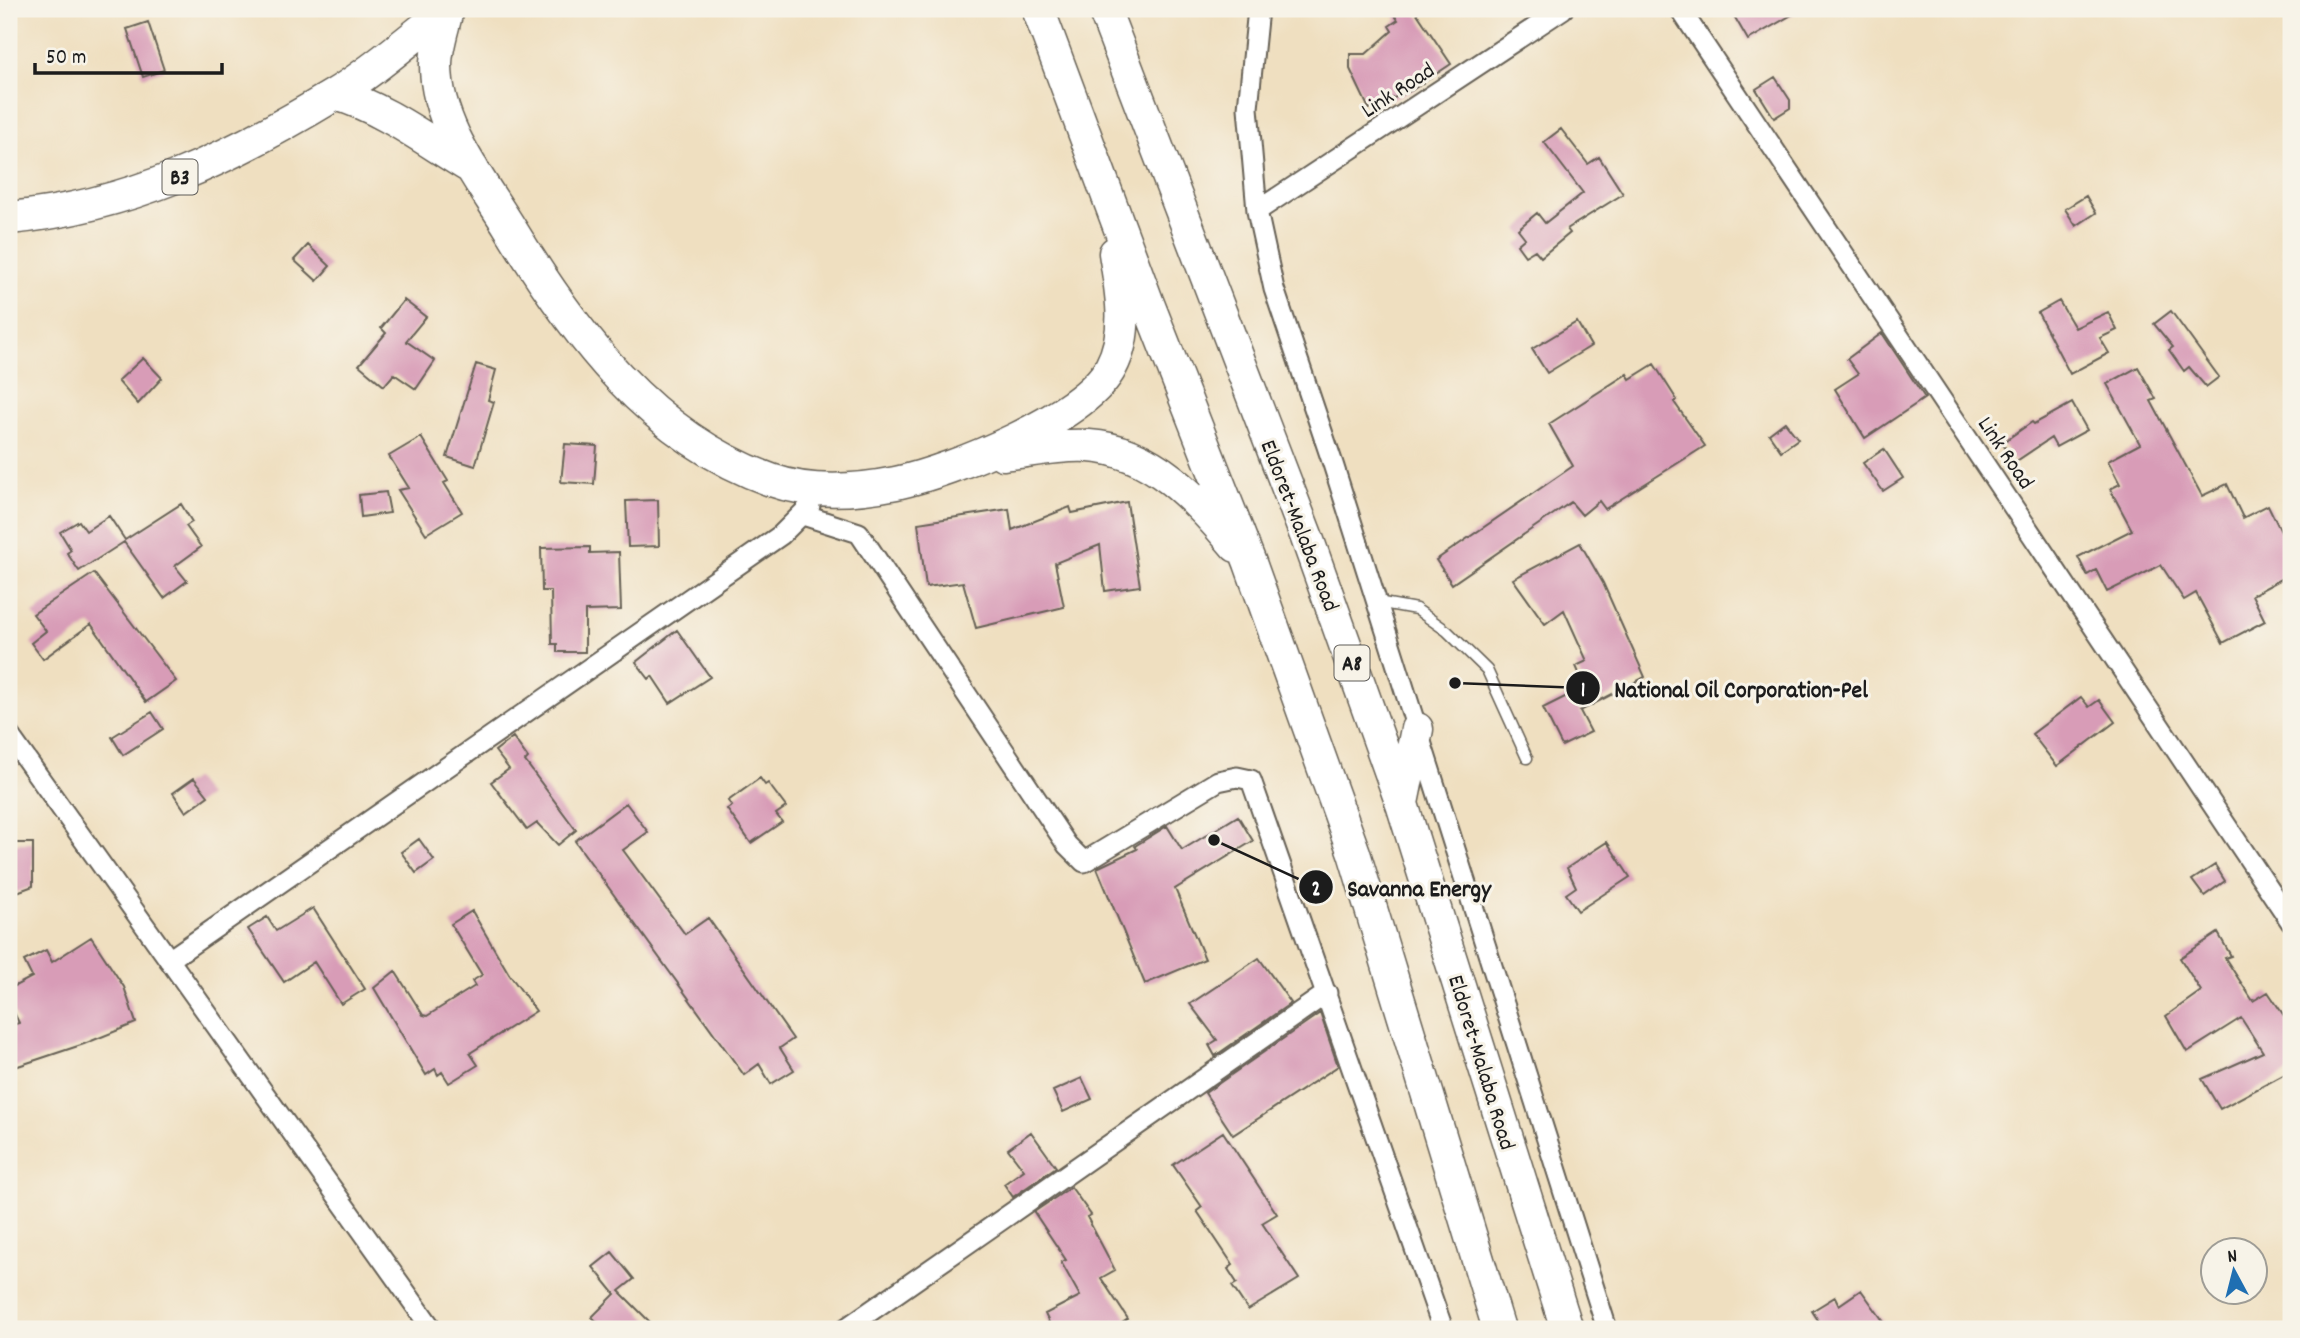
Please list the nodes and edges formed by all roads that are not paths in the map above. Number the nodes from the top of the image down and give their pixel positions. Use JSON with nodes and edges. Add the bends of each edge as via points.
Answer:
{"nodes":[{"id":1,"x":1038,"y":9,"type":"edge"},
{"id":2,"x":1104,"y":9,"type":"edge"},
{"id":3,"x":1258,"y":9,"type":"edge"},
{"id":4,"x":1563,"y":9,"type":"edge"},
{"id":5,"x":1680,"y":9,"type":"edge"},
{"id":6,"x":448,"y":10,"type":"edge"},
{"id":7,"x":336,"y":94,"type":"junction"},
{"id":8,"x":1098,"y":166,"type":"junction"},
{"id":9,"x":473,"y":169,"type":"junction"},
{"id":10,"x":1257,"y":211,"type":"junction"},
{"id":11,"x":9,"y":218,"type":"edge"},
{"id":12,"x":971,"y":457,"type":"junction"},
{"id":13,"x":823,"y":490,"type":"junction"},
{"id":14,"x":803,"y":515,"type":"junction"},
{"id":15,"x":1250,"y":563,"type":"junction"},
{"id":16,"x":1377,"y":603,"type":"junction"},
{"id":17,"x":1417,"y":729,"type":"junction"},
{"id":18,"x":9,"y":735,"type":"edge"},
{"id":19,"x":1527,"y":758,"type":"dead end"},
{"id":20,"x":1402,"y":803,"type":"junction"},
{"id":21,"x":2291,"y":922,"type":"edge"},
{"id":22,"x":169,"y":960,"type":"junction"},
{"id":23,"x":1327,"y":993,"type":"junction"},
{"id":24,"x":432,"y":1329,"type":"edge"},
{"id":25,"x":845,"y":1329,"type":"edge"},
{"id":26,"x":1443,"y":1329,"type":"edge"},
{"id":27,"x":1499,"y":1329,"type":"edge"},
{"id":28,"x":1567,"y":1329,"type":"edge"},
{"id":29,"x":1608,"y":1329,"type":"edge"}],
"edges":[{"from":1,"to":8,"type":"highway"},
{"from":2,"to":20,"type":"highway","name":"Eldoret-Malaba Road","number":"A8","via":[[1307,538]]},
{"from":3,"to":10,"type":"street","name":"Eldoret-Malaba Road","via":[[1248,108]]},
{"from":4,"to":10,"type":"street","name":"Link Road"},
{"from":5,"to":21,"type":"street","name":"Link Road"},
{"from":6,"to":7,"type":"highway","number":"B3"},
{"from":6,"to":9,"type":"highway","via":[[436,61],[437,83],[443,114]]},
{"from":7,"to":9,"type":"highway","via":[[402,124]]},
{"from":7,"to":11,"type":"highway","number":"B3","via":[[168,183],[105,202]]},
{"from":8,"to":12,"type":"highway","via":[[1122,291],[1123,325],[1111,367],[1081,402]]},
{"from":8,"to":15,"type":"highway"},
{"from":9,"to":13,"type":"highway","via":[[571,322],[650,411],[742,468],[773,481]]},
{"from":10,"to":16,"type":"street","name":"Eldoret-Malaba Road","via":[[1274,289]]},
{"from":12,"to":13,"type":"highway","via":[[897,482]]},
{"from":12,"to":15,"type":"highway","via":[[1058,446],[1116,449],[1167,476],[1213,518]]},
{"from":13,"to":14,"type":"street"},
{"from":14,"to":22,"type":"street","via":[[781,535]]},
{"from":14,"to":23,"type":"street","via":[[859,533],[1067,845],[1084,862],[1218,781],[1237,776],[1251,780]]},
{"from":15,"to":27,"type":"highway","via":[[1354,853]]},
{"from":16,"to":17,"type":"street","name":"Eldoret-Malaba Road"},
{"from":16,"to":19,"type":"lane","via":[[1416,608],[1488,670]]},
{"from":17,"to":20,"type":"highway"},
{"from":17,"to":29,"type":"street","name":"Eldoret-Malaba Road"},
{"from":18,"to":22,"type":"street"},
{"from":20,"to":28,"type":"highway","name":"Eldoret-Malaba Road","number":"A8"},
{"from":22,"to":24,"type":"street"},
{"from":23,"to":25,"type":"street"},
{"from":23,"to":26,"type":"street"}]}
